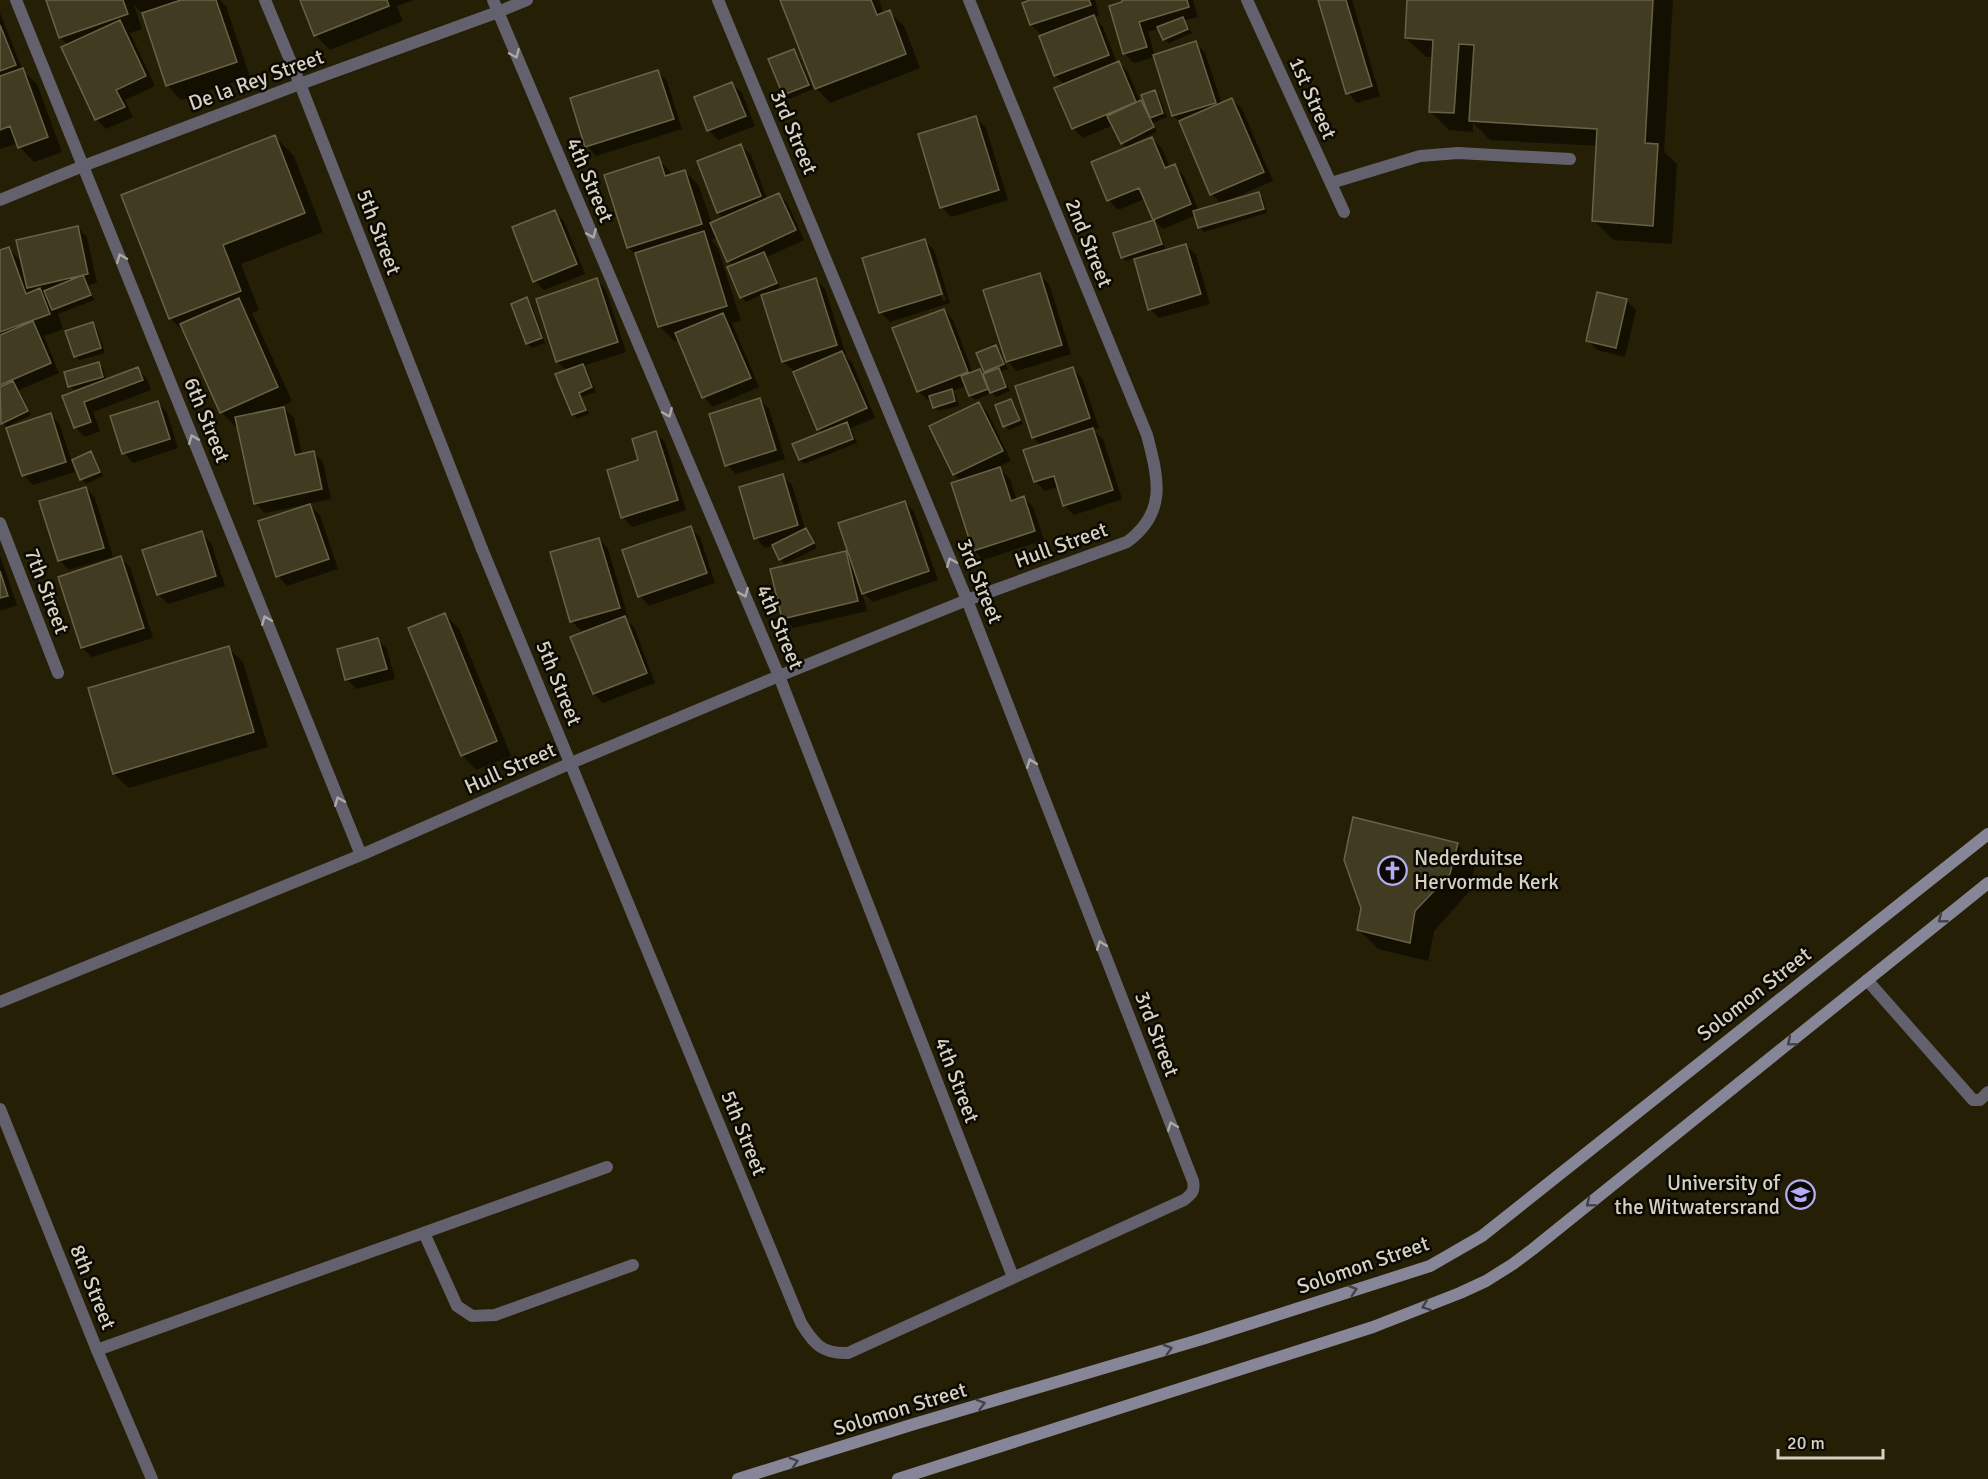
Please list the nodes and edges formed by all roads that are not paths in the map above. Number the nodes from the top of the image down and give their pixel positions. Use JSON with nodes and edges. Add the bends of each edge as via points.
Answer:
{"nodes":[{"id":1,"x":16,"y":0,"type":"edge"},
{"id":2,"x":265,"y":0,"type":"edge"},
{"id":3,"x":493,"y":0,"type":"edge"},
{"id":4,"x":527,"y":0,"type":"edge"},
{"id":5,"x":718,"y":0,"type":"edge"},
{"id":6,"x":969,"y":0,"type":"edge"},
{"id":7,"x":1247,"y":0,"type":"edge"},
{"id":8,"x":498,"y":12,"type":"junction"},
{"id":9,"x":300,"y":84,"type":"junction"},
{"id":10,"x":1570,"y":159,"type":"dead end"},
{"id":11,"x":83,"y":166,"type":"junction"},
{"id":12,"x":1331,"y":183,"type":"junction"},
{"id":13,"x":0,"y":200,"type":"edge"},
{"id":14,"x":1344,"y":212,"type":"dead end"},
{"id":15,"x":1156,"y":504,"type":"joint"},
{"id":16,"x":0,"y":523,"type":"edge"},
{"id":17,"x":967,"y":600,"type":"junction"},
{"id":18,"x":58,"y":673,"type":"dead end"},
{"id":19,"x":779,"y":676,"type":"junction"},
{"id":20,"x":571,"y":763,"type":"junction"},
{"id":21,"x":1988,"y":834,"type":"edge"},
{"id":22,"x":361,"y":855,"type":"junction"},
{"id":23,"x":1988,"y":883,"type":"edge"},
{"id":24,"x":1867,"y":980,"type":"junction"},
{"id":25,"x":0,"y":1002,"type":"edge"},
{"id":26,"x":1988,"y":1092,"type":"edge"},
{"id":27,"x":0,"y":1108,"type":"edge"},
{"id":28,"x":607,"y":1167,"type":"dead end"},
{"id":29,"x":424,"y":1233,"type":"junction"},
{"id":30,"x":633,"y":1265,"type":"dead end"},
{"id":31,"x":1013,"y":1277,"type":"junction"},
{"id":32,"x":97,"y":1350,"type":"junction"},
{"id":33,"x":152,"y":1479,"type":"edge"},
{"id":34,"x":738,"y":1479,"type":"edge"},
{"id":35,"x":898,"y":1479,"type":"edge"}],
"edges":[{"from":1,"to":11,"type":"street","name":"6th Street"},
{"from":2,"to":9,"type":"street","name":"5th Street"},
{"from":3,"to":8,"type":"street","name":"4th Street"},
{"from":4,"to":8,"type":"street","name":"De la Rey Street"},
{"from":17,"to":5,"type":"street","name":"3rd Street","one_way":true},
{"from":6,"to":15,"type":"street","name":"2nd Street","via":[[1147,435],[1158,487]]},
{"from":7,"to":12,"type":"street","name":"1st Street"},
{"from":8,"to":9,"type":"street","name":"De la Rey Street"},
{"from":8,"to":19,"type":"street","name":"4th Street","one_way":true},
{"from":9,"to":11,"type":"street","name":"De la Rey Street"},
{"from":9,"to":20,"type":"street","name":"5th Street","via":[[482,549]]},
{"from":10,"to":12,"type":"street","via":[[1458,153],[1420,156]]},
{"from":11,"to":13,"type":"street","name":"De la Rey Street"},
{"from":22,"to":11,"type":"street","name":"6th Street","one_way":true},
{"from":12,"to":14,"type":"street","name":"1st Street"},
{"from":15,"to":17,"type":"street","name":"Hull Street","via":[[1147,523],[1127,542]]},
{"from":16,"to":18,"type":"street","name":"7th Street"},
{"from":17,"to":19,"type":"street","name":"Hull Street"},
{"from":31,"to":17,"type":"street","name":"3rd Street","one_way":true,"via":[[1184,1200],[1194,1189]]},
{"from":19,"to":20,"type":"street","name":"Hull Street"},
{"from":19,"to":31,"type":"street","name":"4th Street"},
{"from":20,"to":22,"type":"street","name":"Hull Street"},
{"from":20,"to":31,"type":"street","name":"5th Street","via":[[809,1335],[826,1351],[848,1353]]},
{"from":34,"to":21,"type":"main road","name":"Solomon Street","one_way":true,"via":[[1430,1266],[1482,1236]]},
{"from":22,"to":25,"type":"street","name":"Hull Street"},
{"from":23,"to":24,"type":"main road","one_way":true},
{"from":24,"to":26,"type":"street","via":[[1973,1100],[1980,1100]]},
{"from":24,"to":35,"type":"main road","one_way":true,"via":[[1513,1264],[1486,1281],[1373,1327]]},
{"from":27,"to":32,"type":"street","name":"8th Street"},
{"from":28,"to":29,"type":"street"},
{"from":29,"to":30,"type":"street","via":[[457,1306],[472,1316],[495,1315]]},
{"from":29,"to":32,"type":"street"},
{"from":32,"to":33,"type":"street","name":"8th Street"}]}
